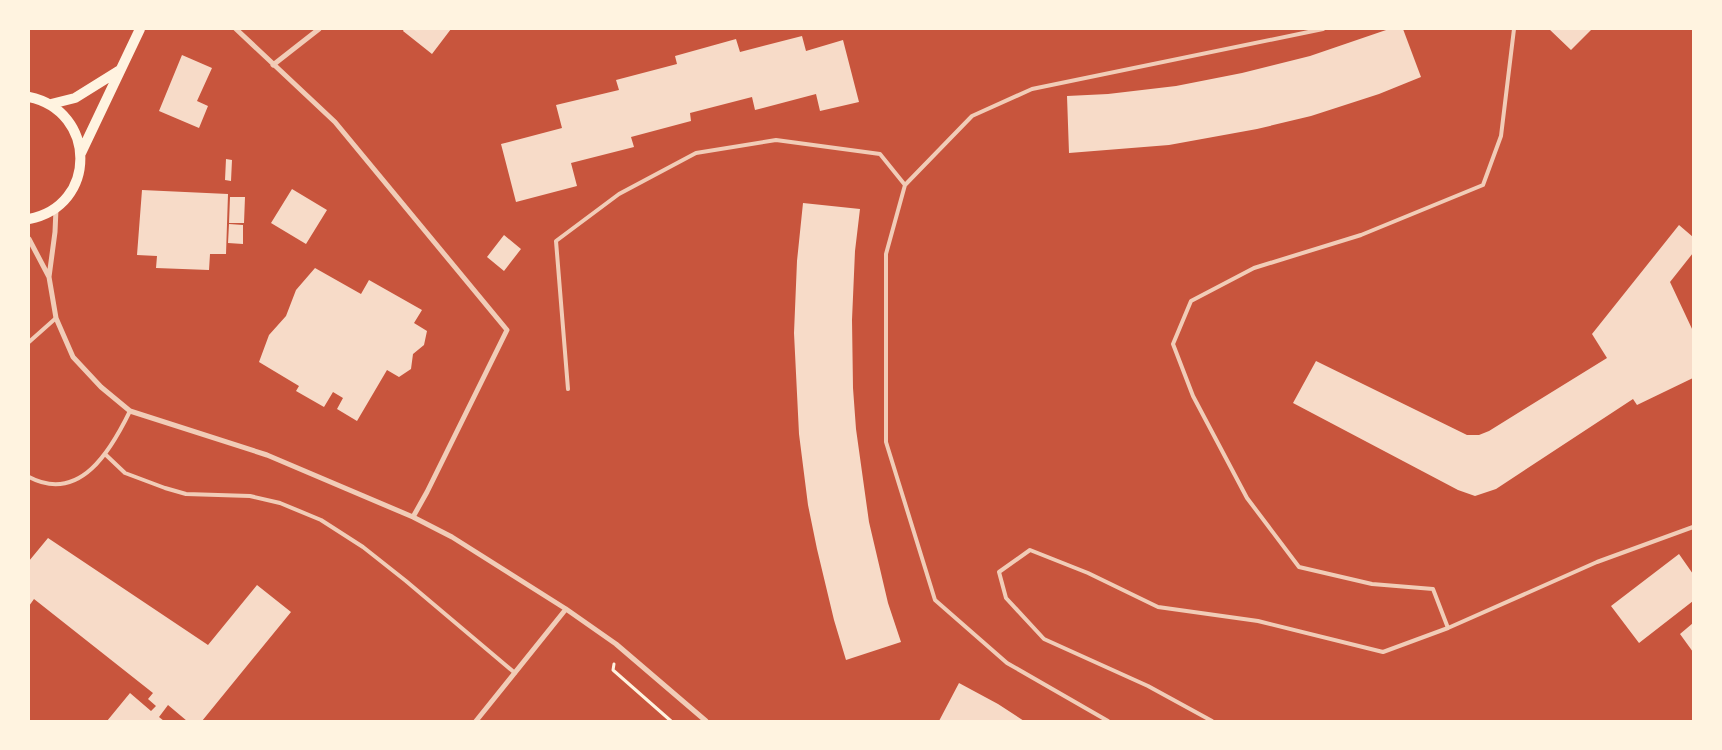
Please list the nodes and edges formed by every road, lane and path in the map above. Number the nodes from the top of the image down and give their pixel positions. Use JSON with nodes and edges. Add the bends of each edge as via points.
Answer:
{"nodes":[{"id":1,"x":140,"y":29,"type":"edge"},
{"id":2,"x":236,"y":29,"type":"edge"},
{"id":3,"x":319,"y":29,"type":"edge"},
{"id":4,"x":1323,"y":29,"type":"edge"},
{"id":5,"x":1514,"y":29,"type":"edge"},
{"id":6,"x":273,"y":65,"type":"junction"},
{"id":7,"x":121,"y":69,"type":"junction"},
{"id":8,"x":29,"y":96,"type":"edge"},
{"id":9,"x":50,"y":104,"type":"junction"},
{"id":10,"x":81,"y":153,"type":"junction"},
{"id":11,"x":905,"y":185,"type":"junction"},
{"id":12,"x":56,"y":209,"type":"junction"},
{"id":13,"x":29,"y":219,"type":"edge"},
{"id":14,"x":29,"y":238,"type":"edge"},
{"id":15,"x":49,"y":277,"type":"junction"},
{"id":16,"x":56,"y":318,"type":"junction"},
{"id":17,"x":29,"y":342,"type":"edge"},
{"id":18,"x":568,"y":389,"type":"dead end"},
{"id":19,"x":130,"y":411,"type":"junction"},
{"id":20,"x":106,"y":455,"type":"junction"},
{"id":21,"x":29,"y":477,"type":"edge"},
{"id":22,"x":413,"y":517,"type":"junction"},
{"id":23,"x":1693,"y":527,"type":"edge"},
{"id":24,"x":566,"y":609,"type":"junction"},
{"id":25,"x":1448,"y":628,"type":"junction"},
{"id":26,"x":515,"y":673,"type":"junction"},
{"id":27,"x":476,"y":721,"type":"edge"},
{"id":28,"x":706,"y":721,"type":"edge"},
{"id":29,"x":1108,"y":721,"type":"edge"},
{"id":30,"x":1212,"y":721,"type":"edge"}],
"edges":[{"from":1,"to":7,"type":"main road"},
{"from":2,"to":6,"type":"street"},
{"from":3,"to":6,"type":"street"},
{"from":4,"to":11,"type":"lane","via":[[1032,90],[972,116]]},
{"from":5,"to":25,"type":"lane","via":[[1501,136],[1482,184],[1361,235],[1254,268],[1191,300],[1173,344],[1193,396],[1247,498],[1300,567],[1372,584],[1433,588]]},
{"from":6,"to":22,"type":"street","via":[[335,122],[507,330]]},
{"from":7,"to":9,"type":"main road","via":[[75,98]]},
{"from":7,"to":10,"type":"main road"},
{"from":8,"to":9,"type":"main road"},
{"from":9,"to":10,"type":"main road","via":[[66,117],[76,134]]},
{"from":10,"to":12,"type":"main road","via":[[79,174],[70,194]]},
{"from":11,"to":18,"type":"lane","via":[[880,154],[776,140],[696,153],[619,194],[556,241]]},
{"from":11,"to":29,"type":"lane","via":[[886,254],[886,442],[935,600],[1007,663]]},
{"from":12,"to":13,"type":"main road"},
{"from":12,"to":15,"type":"street"},
{"from":14,"to":15,"type":"street"},
{"from":15,"to":16,"type":"street"},
{"from":16,"to":17,"type":"lane"},
{"from":16,"to":19,"type":"street","via":[[73,357]]},
{"from":19,"to":20,"type":"lane"},
{"from":19,"to":22,"type":"street","via":[[266,455]]},
{"from":20,"to":21,"type":"lane","via":[[92,469],[73,480],[54,485]]},
{"from":20,"to":26,"type":"lane","via":[[125,472],[165,488],[186,494],[250,496],[280,503],[321,520],[406,581]]},
{"from":22,"to":24,"type":"street","via":[[452,537]]},
{"from":23,"to":25,"type":"lane","via":[[1597,562]]},
{"from":24,"to":26,"type":"street"},
{"from":24,"to":28,"type":"street","via":[[616,644]]},
{"from":25,"to":30,"type":"lane","via":[[1383,652],[1258,621],[1158,607],[1088,573],[1030,550],[999,572],[1006,598],[1044,638],[1148,686]]},
{"from":26,"to":27,"type":"street"}]}
